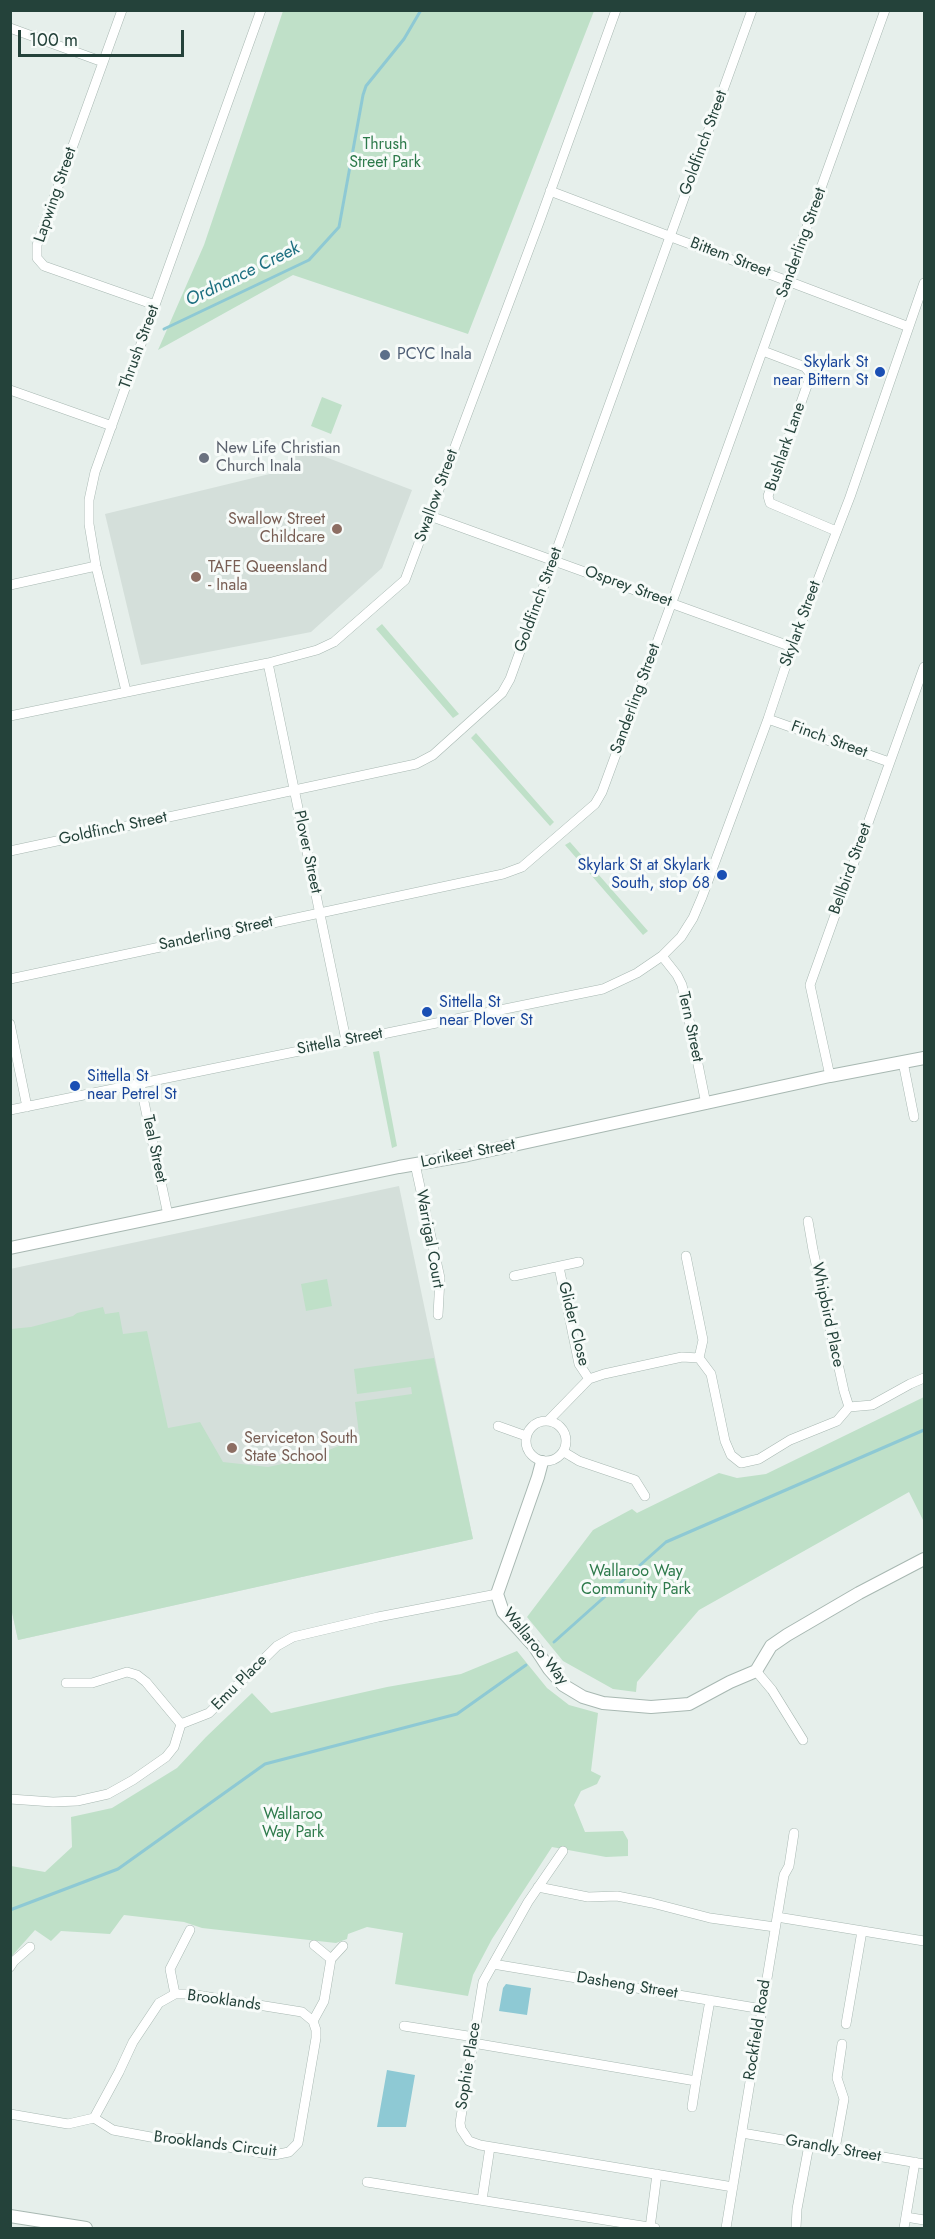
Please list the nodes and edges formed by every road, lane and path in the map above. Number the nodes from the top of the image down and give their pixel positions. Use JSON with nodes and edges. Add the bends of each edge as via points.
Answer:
{"nodes":[{"id":1,"x":122,"y":10,"type":"edge"},
{"id":2,"x":261,"y":10,"type":"edge"},
{"id":3,"x":616,"y":10,"type":"edge"},
{"id":4,"x":752,"y":10,"type":"edge"},
{"id":5,"x":885,"y":10,"type":"edge"},
{"id":6,"x":10,"y":28,"type":"edge"},
{"id":7,"x":103,"y":62,"type":"junction"},
{"id":8,"x":550,"y":191,"type":"junction"},
{"id":9,"x":670,"y":235,"type":"junction"},
{"id":10,"x":788,"y":280,"type":"junction"},
{"id":11,"x":924,"y":283,"type":"edge"},
{"id":12,"x":155,"y":305,"type":"junction"},
{"id":13,"x":909,"y":327,"type":"junction"},
{"id":14,"x":763,"y":351,"type":"junction"},
{"id":15,"x":10,"y":390,"type":"edge"},
{"id":16,"x":112,"y":426,"type":"junction"},
{"id":17,"x":430,"y":516,"type":"junction"},
{"id":18,"x":836,"y":531,"type":"junction"},
{"id":19,"x":554,"y":559,"type":"junction"},
{"id":20,"x":96,"y":566,"type":"junction"},
{"id":21,"x":10,"y":585,"type":"edge"},
{"id":22,"x":672,"y":603,"type":"junction"},
{"id":23,"x":792,"y":647,"type":"junction"},
{"id":24,"x":268,"y":663,"type":"junction"},
{"id":25,"x":924,"y":667,"type":"edge"},
{"id":26,"x":126,"y":691,"type":"junction"},
{"id":27,"x":10,"y":716,"type":"edge"},
{"id":28,"x":768,"y":719,"type":"junction"},
{"id":29,"x":889,"y":762,"type":"junction"},
{"id":30,"x":293,"y":790,"type":"junction"},
{"id":31,"x":10,"y":851,"type":"edge"},
{"id":32,"x":320,"y":912,"type":"junction"},
{"id":33,"x":662,"y":956,"type":"junction"},
{"id":34,"x":10,"y":979,"type":"edge"},
{"id":35,"x":10,"y":1024,"type":"edge"},
{"id":36,"x":346,"y":1040,"type":"junction"},
{"id":37,"x":924,"y":1058,"type":"edge"},
{"id":38,"x":903,"y":1062,"type":"junction"},
{"id":39,"x":830,"y":1076,"type":"junction"},
{"id":40,"x":140,"y":1083,"type":"junction"},
{"id":41,"x":706,"y":1104,"type":"junction"},
{"id":42,"x":27,"y":1107,"type":"junction"},
{"id":43,"x":10,"y":1110,"type":"edge"},
{"id":44,"x":914,"y":1117,"type":"dead end"},
{"id":45,"x":415,"y":1164,"type":"junction"},
{"id":46,"x":168,"y":1215,"type":"junction"},
{"id":47,"x":808,"y":1221,"type":"dead end"},
{"id":48,"x":10,"y":1248,"type":"edge"},
{"id":49,"x":686,"y":1256,"type":"dead end"},
{"id":50,"x":579,"y":1262,"type":"dead end"},
{"id":51,"x":559,"y":1267,"type":"junction"},
{"id":52,"x":514,"y":1276,"type":"dead end"},
{"id":53,"x":438,"y":1315,"type":"dead end"},
{"id":54,"x":699,"y":1358,"type":"junction"},
{"id":55,"x":924,"y":1378,"type":"edge"},
{"id":56,"x":589,"y":1379,"type":"junction"},
{"id":57,"x":849,"y":1407,"type":"junction"},
{"id":58,"x":549,"y":1421,"type":"junction"},
{"id":59,"x":498,"y":1426,"type":"dead end"},
{"id":60,"x":526,"y":1436,"type":"junction"},
{"id":61,"x":564,"y":1452,"type":"junction"},
{"id":62,"x":542,"y":1462,"type":"junction"},
{"id":63,"x":645,"y":1496,"type":"dead end"},
{"id":64,"x":924,"y":1559,"type":"edge"},
{"id":65,"x":497,"y":1594,"type":"junction"},
{"id":66,"x":756,"y":1671,"type":"junction"},
{"id":67,"x":66,"y":1683,"type":"dead end"},
{"id":68,"x":181,"y":1724,"type":"junction"},
{"id":69,"x":803,"y":1740,"type":"dead end"},
{"id":70,"x":10,"y":1799,"type":"edge"},
{"id":71,"x":794,"y":1833,"type":"dead end"},
{"id":72,"x":563,"y":1851,"type":"dead end"},
{"id":73,"x":538,"y":1887,"type":"junction"},
{"id":74,"x":777,"y":1917,"type":"junction"},
{"id":75,"x":776,"y":1927,"type":"junction"},
{"id":76,"x":190,"y":1930,"type":"dead end"},
{"id":77,"x":862,"y":1930,"type":"junction"},
{"id":78,"x":924,"y":1941,"type":"edge"},
{"id":79,"x":314,"y":1946,"type":"dead end"},
{"id":80,"x":343,"y":1946,"type":"dead end"},
{"id":81,"x":30,"y":1947,"type":"dead end"},
{"id":82,"x":331,"y":1959,"type":"junction"},
{"id":83,"x":493,"y":1964,"type":"junction"},
{"id":84,"x":10,"y":1967,"type":"edge"},
{"id":85,"x":175,"y":1994,"type":"junction"},
{"id":86,"x":710,"y":2000,"type":"junction"},
{"id":87,"x":762,"y":2009,"type":"junction"},
{"id":88,"x":313,"y":2021,"type":"junction"},
{"id":89,"x":846,"y":2024,"type":"dead end"},
{"id":90,"x":404,"y":2026,"type":"dead end"},
{"id":91,"x":474,"y":2040,"type":"junction"},
{"id":92,"x":842,"y":2044,"type":"dead end"},
{"id":93,"x":696,"y":2081,"type":"junction"},
{"id":94,"x":692,"y":2107,"type":"dead end"},
{"id":95,"x":10,"y":2114,"type":"edge"},
{"id":96,"x":94,"y":2118,"type":"junction"},
{"id":97,"x":742,"y":2133,"type":"junction"},
{"id":98,"x":809,"y":2145,"type":"junction"},
{"id":99,"x":490,"y":2147,"type":"junction"},
{"id":100,"x":836,"y":2149,"type":"junction"},
{"id":101,"x":920,"y":2163,"type":"edge"},
{"id":102,"x":657,"y":2174,"type":"junction"},
{"id":103,"x":367,"y":2182,"type":"dead end"},
{"id":104,"x":733,"y":2187,"type":"junction"},
{"id":105,"x":482,"y":2200,"type":"junction"},
{"id":106,"x":10,"y":2216,"type":"edge"},
{"id":107,"x":906,"y":2217,"type":"junction"},
{"id":108,"x":924,"y":2220,"type":"edge"},
{"id":109,"x":70,"y":2227,"type":"edge"},
{"id":110,"x":652,"y":2228,"type":"edge"},
{"id":111,"x":86,"y":2229,"type":"edge"},
{"id":112,"x":726,"y":2229,"type":"edge"},
{"id":113,"x":796,"y":2229,"type":"edge"},
{"id":114,"x":904,"y":2229,"type":"edge"}],
"edges":[{"from":1,"to":7,"type":"street","name":"Lapwing Street"},
{"from":2,"to":12,"type":"street","name":"Thrush Street"},
{"from":3,"to":8,"type":"street","name":"Swallow Street"},
{"from":4,"to":9,"type":"street","name":"Goldfinch Street"},
{"from":5,"to":10,"type":"street","name":"Sanderling Street"},
{"from":6,"to":7,"type":"street"},
{"from":7,"to":12,"type":"street","name":"Lapwing Street","via":[[37,245],[37,258],[44,266]]},
{"from":8,"to":9,"type":"street","name":"Bittem Street"},
{"from":8,"to":17,"type":"street","name":"Swallow Street"},
{"from":9,"to":10,"type":"street","name":"Bittem Street"},
{"from":9,"to":19,"type":"street","name":"Goldfinch Street"},
{"from":10,"to":13,"type":"street","name":"Bittem Street"},
{"from":10,"to":14,"type":"street","name":"Sanderling Street"},
{"from":11,"to":13,"type":"street","name":"Skylark Street"},
{"from":12,"to":16,"type":"street","name":"Thrush Street"},
{"from":13,"to":18,"type":"street","name":"Skylark Street"},
{"from":14,"to":18,"type":"street","name":"Bushlark Lane","via":[[805,367],[810,373],[768,496],[770,503]]},
{"from":14,"to":22,"type":"street","name":"Sanderling Street"},
{"from":15,"to":16,"type":"street"},
{"from":16,"to":20,"type":"street","name":"Thrush Street","via":[[89,500]]},
{"from":17,"to":19,"type":"street","name":"Osprey Street"},
{"from":17,"to":24,"type":"street","name":"Swallow Street","via":[[405,580],[334,642]]},
{"from":18,"to":23,"type":"street","name":"Skylark Street"},
{"from":19,"to":22,"type":"street","name":"Osprey Street"},
{"from":19,"to":30,"type":"street","name":"Goldfinch Street","via":[[502,693],[433,755],[416,764]]},
{"from":20,"to":21,"type":"street"},
{"from":20,"to":26,"type":"street","name":"Thrush Street"},
{"from":22,"to":23,"type":"street","name":"Osprey Street"},
{"from":22,"to":32,"type":"street","name":"Sanderling Street","via":[[595,804],[522,867]]},
{"from":23,"to":28,"type":"street","name":"Skylark Street"},
{"from":24,"to":26,"type":"street","name":"Swallow Street"},
{"from":24,"to":30,"type":"street","name":"Plover Street"},
{"from":25,"to":29,"type":"street","name":"Bellbird Street"},
{"from":26,"to":27,"type":"street","name":"Swallow Street"},
{"from":28,"to":29,"type":"street","name":"Finch Street"},
{"from":28,"to":33,"type":"street","name":"Skylark Street","via":[[693,918]]},
{"from":29,"to":39,"type":"street","name":"Bellbird Street","via":[[810,985]]},
{"from":30,"to":31,"type":"street","name":"Goldfinch Street"},
{"from":30,"to":32,"type":"street","name":"Plover Street"},
{"from":32,"to":34,"type":"street","name":"Sanderling Street"},
{"from":32,"to":36,"type":"street","name":"Plover Street"},
{"from":33,"to":36,"type":"street","name":"Sittella Street","via":[[637,974],[603,989]]},
{"from":33,"to":41,"type":"street","name":"Tern Street","via":[[682,986]]},
{"from":35,"to":42,"type":"street"},
{"from":36,"to":40,"type":"street","name":"Sittella Street"},
{"from":37,"to":38,"type":"street","name":"Lorikeet Street"},
{"from":38,"to":39,"type":"street","name":"Lorikeet Street"},
{"from":38,"to":44,"type":"street"},
{"from":39,"to":41,"type":"street","name":"Lorikeet Street"},
{"from":40,"to":42,"type":"street","name":"Sittella Street"},
{"from":40,"to":46,"type":"street","name":"Teal Street"},
{"from":41,"to":45,"type":"street","name":"Lorikeet Street"},
{"from":42,"to":43,"type":"street","name":"Sittella Street"},
{"from":45,"to":46,"type":"street","name":"Lorikeet Street"},
{"from":45,"to":53,"type":"street","name":"Warrigal Court","via":[[440,1278]]},
{"from":46,"to":48,"type":"street","name":"Lorikeet Street"},
{"from":47,"to":57,"type":"street","name":"Whipbird Place"},
{"from":49,"to":54,"type":"street","via":[[703,1340]]},
{"from":50,"to":51,"type":"street","name":"Glider Close"},
{"from":51,"to":52,"type":"street","name":"Glider Close"},
{"from":51,"to":56,"type":"street","name":"Glider Close","via":[[579,1364]]},
{"from":54,"to":56,"type":"street","via":[[682,1357]]},
{"from":54,"to":57,"type":"street","via":[[711,1374],[728,1448],[741,1463],[759,1459],[790,1440],[837,1421]]},
{"from":55,"to":57,"type":"street","via":[[872,1405]]},
{"from":56,"to":58,"type":"street"},
{"from":58,"to":60,"type":"street","via":[[536,1424]]},
{"from":58,"to":61,"type":"street","via":[[565,1433]]},
{"from":59,"to":60,"type":"street"},
{"from":60,"to":62,"type":"street","via":[[528,1451]]},
{"from":61,"to":62,"type":"street","via":[[554,1460]]},
{"from":61,"to":63,"type":"street","via":[[635,1480]]},
{"from":62,"to":65,"type":"street","name":"Wallaroo Way"},
{"from":64,"to":66,"type":"street","via":[[787,1635],[771,1646]]},
{"from":65,"to":66,"type":"street","name":"Wallaroo Way","via":[[503,1612],[563,1685],[603,1703],[670,1707],[689,1704]]},
{"from":65,"to":68,"type":"street","name":"Emu Place","via":[[294,1637],[277,1646],[209,1713]]},
{"from":66,"to":69,"type":"street"},
{"from":67,"to":68,"type":"street","via":[[92,1683],[127,1672],[137,1675]]},
{"from":68,"to":70,"type":"street","via":[[174,1747],[166,1757],[108,1794],[77,1801]]},
{"from":71,"to":74,"type":"street","name":"Rockfield Road"},
{"from":72,"to":73,"type":"street","name":"Sophie Place"},
{"from":73,"to":75,"type":"street","via":[[588,1897],[617,1896],[710,1918]]},
{"from":73,"to":83,"type":"street","name":"Sophie Place"},
{"from":74,"to":75,"type":"street","name":"Rockfield Road"},
{"from":74,"to":77,"type":"street"},
{"from":75,"to":87,"type":"street","name":"Rockfield Road"},
{"from":76,"to":85,"type":"street","via":[[170,1969]]},
{"from":77,"to":78,"type":"street"},
{"from":77,"to":89,"type":"street"},
{"from":79,"to":82,"type":"street"},
{"from":80,"to":82,"type":"street"},
{"from":81,"to":84,"type":"street"},
{"from":82,"to":88,"type":"street","via":[[324,2001]]},
{"from":83,"to":86,"type":"street","name":"Dasheng Street"},
{"from":83,"to":91,"type":"street","name":"Sophie Place","via":[[483,1982]]},
{"from":85,"to":88,"type":"street","name":"Brooklands","via":[[302,2013]]},
{"from":85,"to":96,"type":"street","name":"Brooklands","via":[[159,2003],[132,2042]]},
{"from":86,"to":87,"type":"street","name":"Dasheng Street"},
{"from":86,"to":93,"type":"street"},
{"from":87,"to":97,"type":"street","name":"Rockfield Road"},
{"from":88,"to":96,"type":"street","name":"Brooklands Circuit","via":[[316,2038],[298,2143],[289,2152],[274,2154],[177,2138],[156,2139],[113,2130]]},
{"from":90,"to":91,"type":"street"},
{"from":91,"to":93,"type":"street"},
{"from":91,"to":99,"type":"street","name":"Sophie Place","via":[[460,2123],[469,2141]]},
{"from":92,"to":100,"type":"street","via":[[837,2078],[844,2099]]},
{"from":93,"to":94,"type":"street"},
{"from":95,"to":96,"type":"street","via":[[68,2124]]},
{"from":97,"to":98,"type":"street","name":"Grandly Street"},
{"from":97,"to":104,"type":"street","name":"Rockfield Road"},
{"from":98,"to":100,"type":"street","name":"Grandly Street"},
{"from":98,"to":113,"type":"street"},
{"from":99,"to":102,"type":"street","name":"Sophie Place"},
{"from":99,"to":105,"type":"street"},
{"from":100,"to":101,"type":"street","name":"Grandly Street"},
{"from":101,"to":107,"type":"street"},
{"from":102,"to":104,"type":"street","name":"Sophie Place"},
{"from":102,"to":110,"type":"street"},
{"from":103,"to":105,"type":"street"},
{"from":104,"to":112,"type":"street","name":"Rockfield Road"},
{"from":105,"to":110,"type":"street"},
{"from":106,"to":109,"type":"street"},
{"from":107,"to":108,"type":"street"},
{"from":107,"to":114,"type":"street"},
{"from":109,"to":111,"type":"street"}]}
